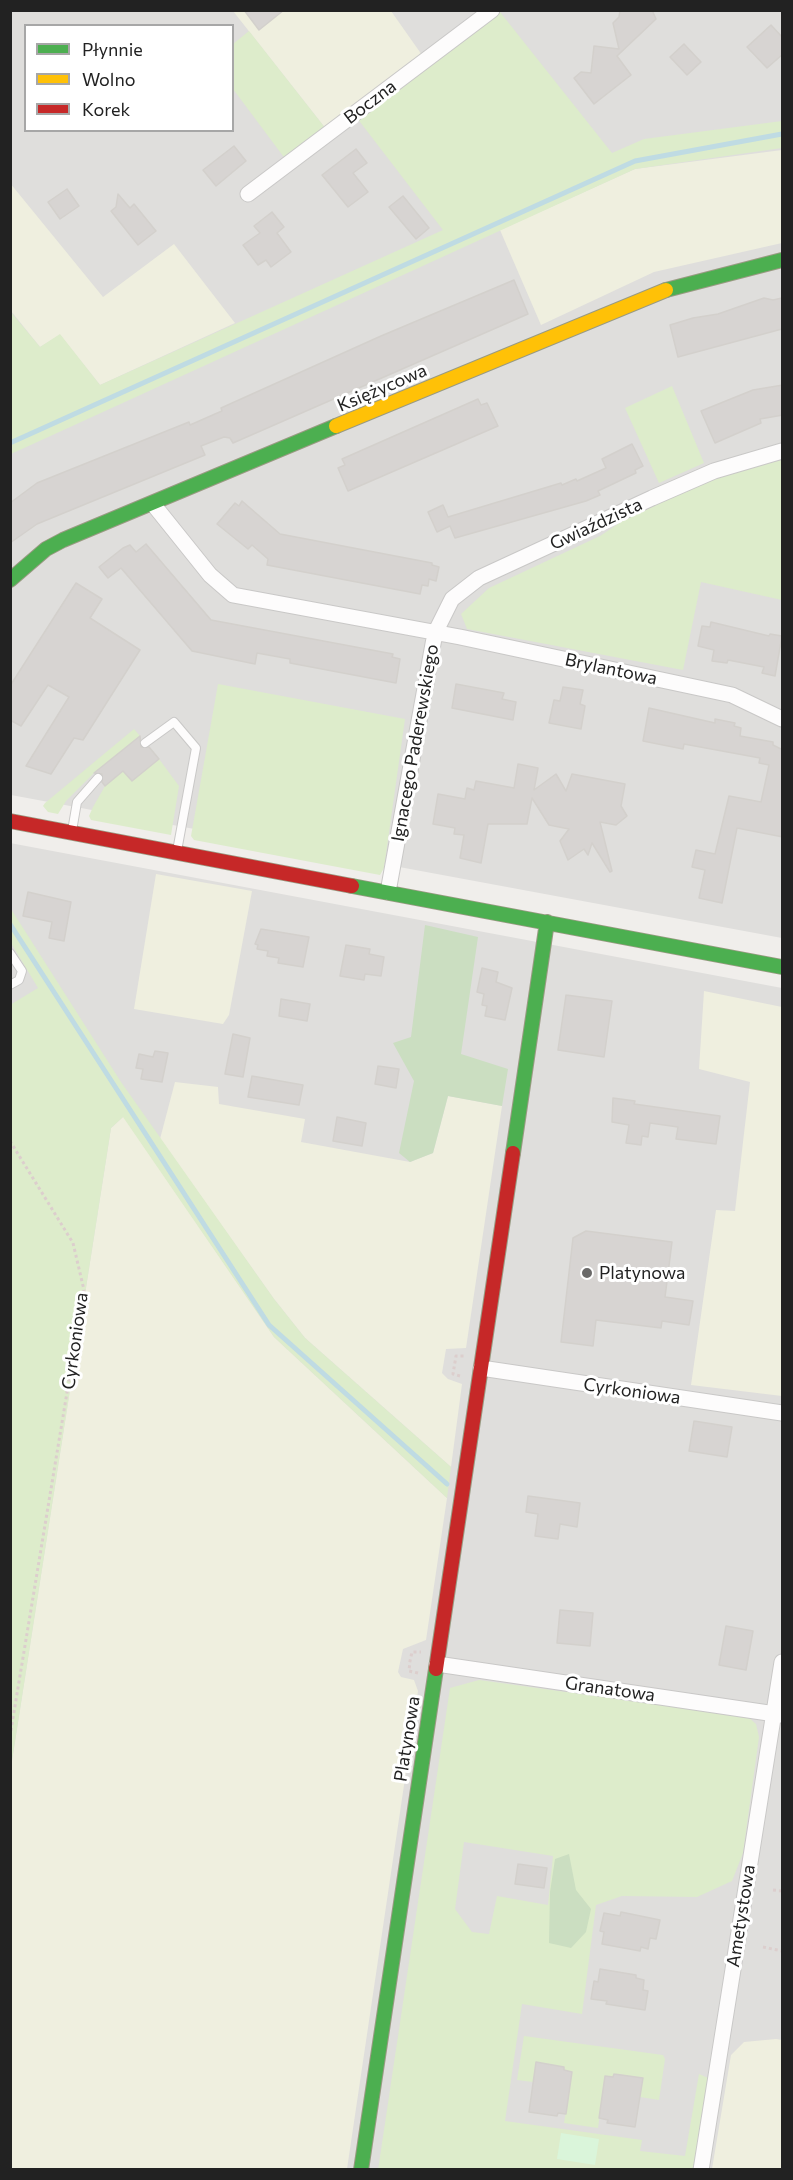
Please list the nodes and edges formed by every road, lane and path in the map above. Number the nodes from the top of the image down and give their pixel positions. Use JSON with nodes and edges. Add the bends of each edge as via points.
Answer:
{"nodes":[{"id":1,"x":492,"y":10,"type":"edge"},
{"id":2,"x":248,"y":194,"type":"dead end"},
{"id":3,"x":783,"y":260,"type":"edge"},
{"id":4,"x":783,"y":452,"type":"edge"},
{"id":5,"x":153,"y":504,"type":"junction"},
{"id":6,"x":10,"y":580,"type":"edge"},
{"id":7,"x":435,"y":633,"type":"junction"},
{"id":8,"x":783,"y":719,"type":"edge"},
{"id":9,"x":145,"y":743,"type":"dead end"},
{"id":10,"x":98,"y":778,"type":"dead end"},
{"id":11,"x":10,"y":821,"type":"edge"},
{"id":12,"x":72,"y":832,"type":"junction"},
{"id":13,"x":177,"y":852,"type":"junction"},
{"id":14,"x":388,"y":892,"type":"junction"},
{"id":15,"x":547,"y":922,"type":"junction"},
{"id":16,"x":10,"y":953,"type":"edge"},
{"id":17,"x":783,"y":967,"type":"edge"},
{"id":18,"x":10,"y":985,"type":"edge"},
{"id":19,"x":10,"y":1141,"type":"edge"},
{"id":20,"x":481,"y":1368,"type":"junction"},
{"id":21,"x":783,"y":1413,"type":"edge"},
{"id":22,"x":783,"y":1662,"type":"edge"},
{"id":23,"x":437,"y":1664,"type":"junction"},
{"id":24,"x":778,"y":1714,"type":"edge"},
{"id":25,"x":10,"y":1736,"type":"edge"},
{"id":26,"x":773,"y":1890,"type":"dead end"},
{"id":27,"x":783,"y":1891,"type":"edge"},
{"id":28,"x":763,"y":1947,"type":"dead end"},
{"id":29,"x":783,"y":1951,"type":"edge"},
{"id":30,"x":361,"y":2169,"type":"edge"},
{"id":31,"x":701,"y":2169,"type":"edge"}],
"edges":[{"from":1,"to":2,"type":"street","name":"Boczna"},
{"from":3,"to":5,"type":"street","name":"Księżycowa","via":[[677,286],[599,316]]},
{"from":4,"to":7,"type":"street","name":"Gwiaździsta","via":[[714,471],[478,578],[452,599]]},
{"from":5,"to":6,"type":"street","name":"Księżycowa","via":[[46,549]]},
{"from":5,"to":7,"type":"street","name":"Ignacego Paderewskiego","via":[[210,575],[233,595]]},
{"from":7,"to":8,"type":"street","name":"Brylantowa","via":[[732,695]]},
{"from":7,"to":14,"type":"street","name":"Ignacego Paderewskiego"},
{"from":9,"to":13,"type":"lane","via":[[174,722],[196,748]]},
{"from":10,"to":12,"type":"lane","via":[[77,802]]},
{"from":11,"to":12,"type":"street"},
{"from":12,"to":13,"type":"street"},
{"from":13,"to":14,"type":"street"},
{"from":14,"to":15,"type":"street"},
{"from":15,"to":17,"type":"street"},
{"from":15,"to":20,"type":"street","name":"Platynowa"},
{"from":16,"to":18,"type":"lane","via":[[22,970],[19,980]]},
{"from":19,"to":25,"type":"path","name":"Cyrkoniowa","via":[[73,1243],[84,1290]]},
{"from":20,"to":21,"type":"street","name":"Cyrkoniowa"},
{"from":20,"to":23,"type":"street","name":"Platynowa"},
{"from":22,"to":24,"type":"street","name":"Ametystowa"},
{"from":23,"to":24,"type":"street","name":"Granatowa"},
{"from":23,"to":30,"type":"street","name":"Platynowa"},
{"from":24,"to":31,"type":"street","name":"Ametystowa"},
{"from":26,"to":27,"type":"path"},
{"from":28,"to":29,"type":"path"}]}
